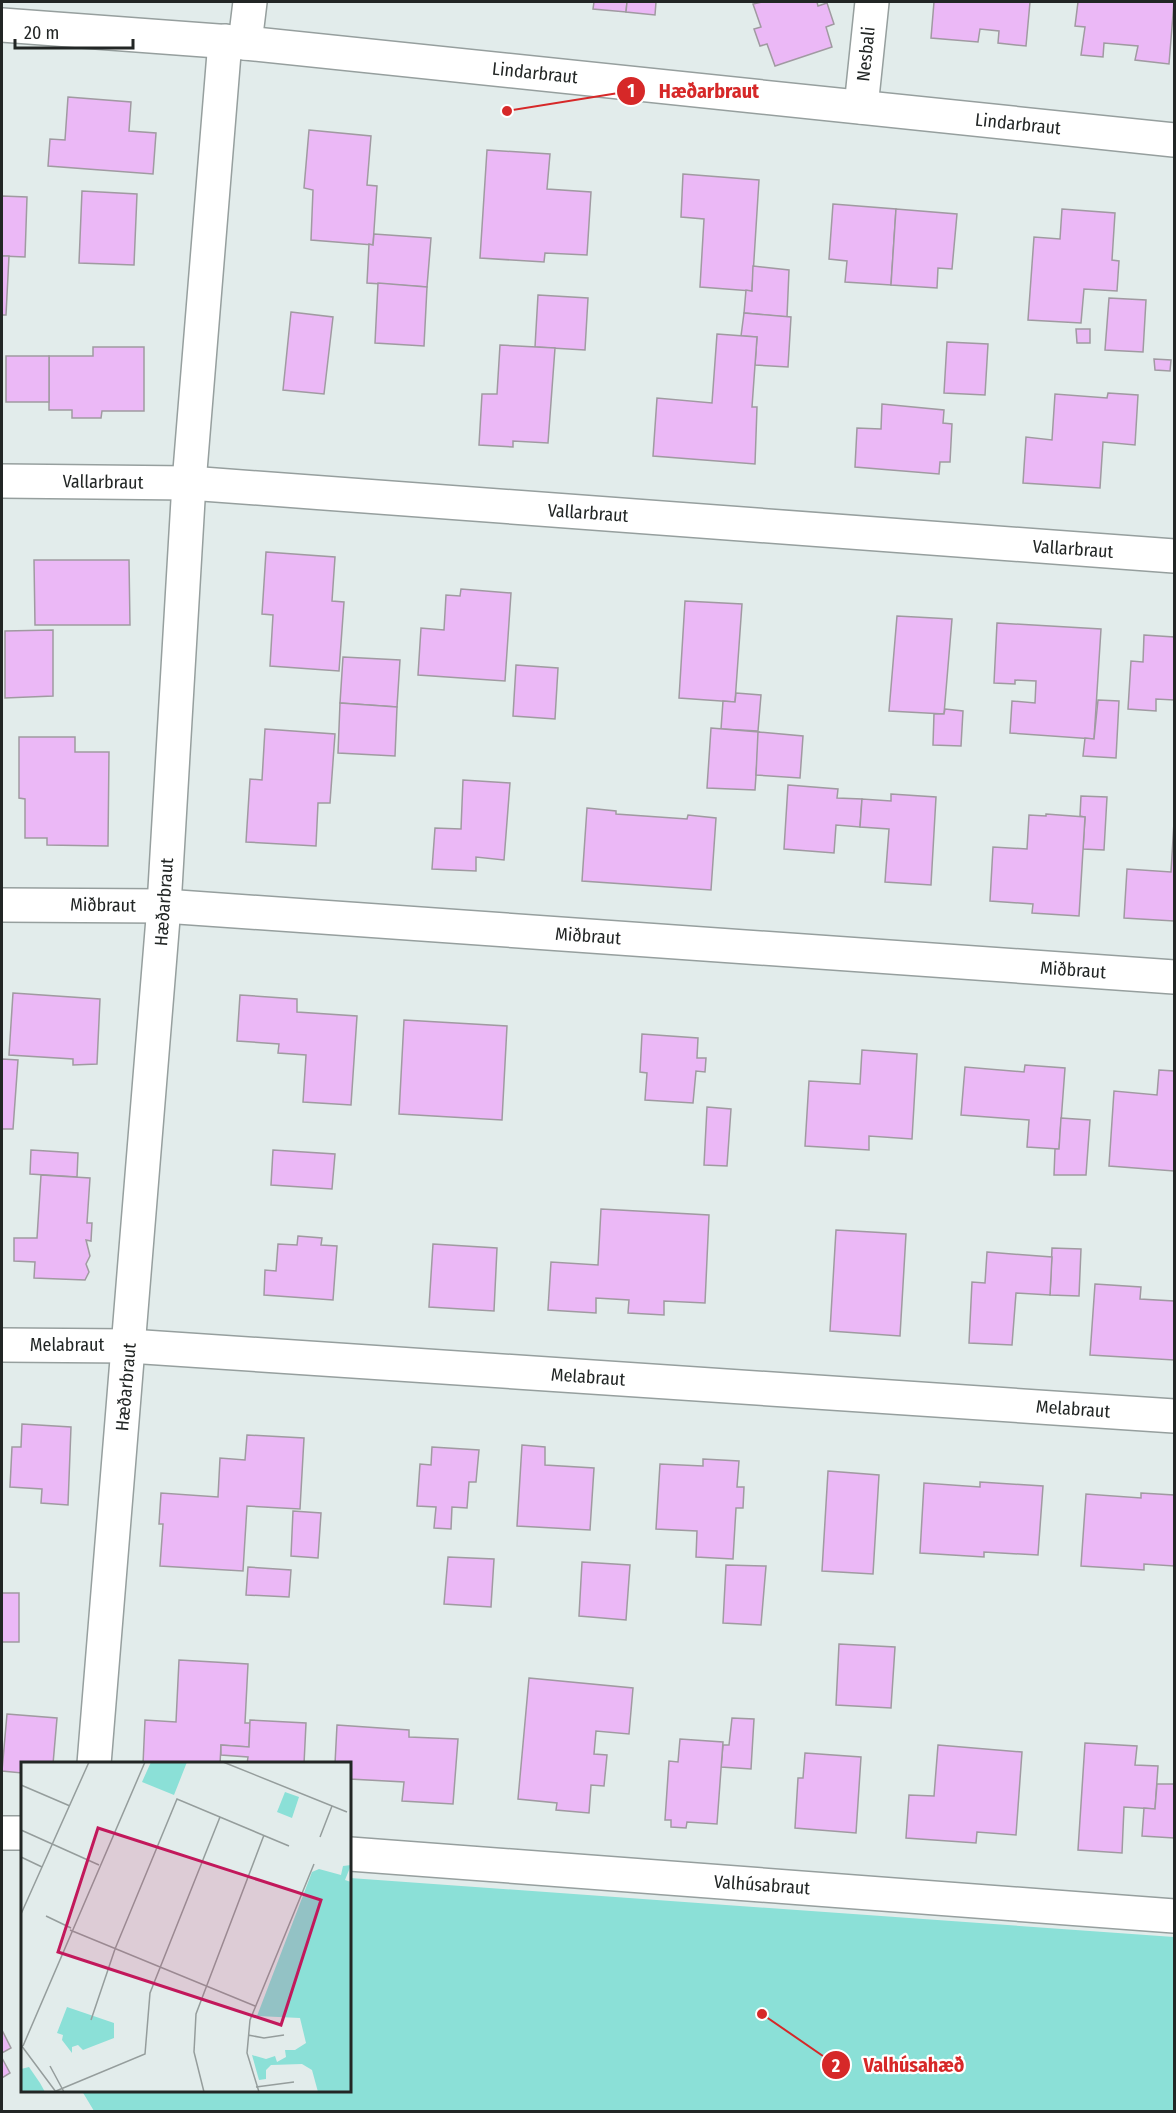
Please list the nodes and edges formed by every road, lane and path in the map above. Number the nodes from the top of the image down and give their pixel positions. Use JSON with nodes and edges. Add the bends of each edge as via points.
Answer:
{"nodes":[{"id":1,"x":250,"y":2,"type":"edge"},
{"id":2,"x":872,"y":2,"type":"edge"},
{"id":3,"x":2,"y":25,"type":"edge"},
{"id":4,"x":235,"y":42,"type":"junction"},
{"id":5,"x":861,"y":107,"type":"junction"},
{"id":6,"x":1174,"y":140,"type":"edge"},
{"id":7,"x":2,"y":481,"type":"edge"},
{"id":8,"x":189,"y":483,"type":"junction"},
{"id":9,"x":1174,"y":556,"type":"edge"},
{"id":10,"x":2,"y":905,"type":"edge"},
{"id":11,"x":164,"y":906,"type":"junction"},
{"id":12,"x":1174,"y":977,"type":"edge"},
{"id":13,"x":2,"y":1345,"type":"edge"},
{"id":14,"x":129,"y":1346,"type":"junction"},
{"id":15,"x":1174,"y":1416,"type":"edge"},
{"id":16,"x":94,"y":1762,"type":"edge"},
{"id":17,"x":2,"y":1833,"type":"edge"},
{"id":18,"x":21,"y":1833,"type":"edge"},
{"id":19,"x":351,"y":1854,"type":"edge"},
{"id":20,"x":1174,"y":1916,"type":"edge"}],
"edges":[{"from":1,"to":4,"type":"street","name":"Hæðarbraut"},
{"from":2,"to":5,"type":"street","name":"Nesbali"},
{"from":3,"to":4,"type":"street","name":"Lindarbraut"},
{"from":4,"to":5,"type":"street","name":"Lindarbraut"},
{"from":4,"to":8,"type":"street","name":"Hæðarbraut"},
{"from":5,"to":6,"type":"street","name":"Lindarbraut"},
{"from":7,"to":8,"type":"street","name":"Vallarbraut"},
{"from":8,"to":9,"type":"street","name":"Vallarbraut"},
{"from":8,"to":11,"type":"street","name":"Hæðarbraut"},
{"from":10,"to":11,"type":"street","name":"Miðbraut"},
{"from":11,"to":12,"type":"street","name":"Miðbraut"},
{"from":11,"to":14,"type":"street","name":"Hæðarbraut"},
{"from":13,"to":14,"type":"street","name":"Melabraut"},
{"from":14,"to":15,"type":"street","name":"Melabraut"},
{"from":14,"to":16,"type":"street","name":"Hæðarbraut"},
{"from":17,"to":18,"type":"street"},
{"from":19,"to":20,"type":"street","name":"Valhúsabraut"}]}
